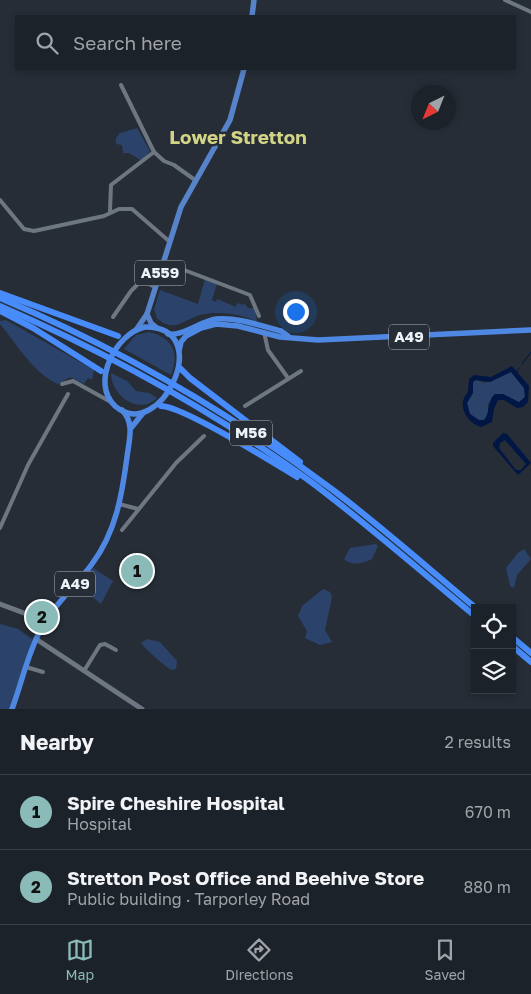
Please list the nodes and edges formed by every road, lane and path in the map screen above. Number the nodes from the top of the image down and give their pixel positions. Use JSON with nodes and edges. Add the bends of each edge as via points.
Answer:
{"nodes":[{"id":1,"x":254,"y":0,"type":"edge"},
{"id":2,"x":505,"y":0,"type":"edge"},
{"id":3,"x":531,"y":12,"type":"edge"},
{"id":4,"x":252,"y":15,"type":"edge"},
{"id":5,"x":244,"y":70,"type":"edge"},
{"id":6,"x":121,"y":85,"type":"dead end"},
{"id":7,"x":154,"y":152,"type":"junction"},
{"id":8,"x":195,"y":180,"type":"junction"},
{"id":9,"x":0,"y":200,"type":"edge"},
{"id":10,"x":110,"y":212,"type":"junction"},
{"id":11,"x":170,"y":242,"type":"junction"},
{"id":12,"x":161,"y":263,"type":"junction"},
{"id":13,"x":142,"y":281,"type":"junction"},
{"id":14,"x":155,"y":287,"type":"junction"},
{"id":15,"x":0,"y":294,"type":"edge"},
{"id":16,"x":0,"y":298,"type":"edge"},
{"id":17,"x":0,"y":306,"type":"edge"},
{"id":18,"x":0,"y":312,"type":"edge"},
{"id":19,"x":147,"y":314,"type":"junction"},
{"id":20,"x":258,"y":316,"type":"dead end"},
{"id":21,"x":113,"y":317,"type":"dead end"},
{"id":22,"x":261,"y":326,"type":"junction"},
{"id":23,"x":157,"y":328,"type":"junction"},
{"id":24,"x":136,"y":330,"type":"junction"},
{"id":25,"x":531,"y":330,"type":"edge"},
{"id":26,"x":166,"y":333,"type":"junction"},
{"id":27,"x":264,"y":333,"type":"junction"},
{"id":28,"x":118,"y":336,"type":"joint"},
{"id":29,"x":126,"y":336,"type":"junction"},
{"id":30,"x":288,"y":336,"type":"junction"},
{"id":31,"x":179,"y":351,"type":"junction"},
{"id":32,"x":181,"y":366,"type":"junction"},
{"id":33,"x":101,"y":371,"type":"joint"},
{"id":34,"x":300,"y":371,"type":"dead end"},
{"id":35,"x":288,"y":378,"type":"junction"},
{"id":36,"x":104,"y":380,"type":"junction"},
{"id":37,"x":62,"y":384,"type":"dead end"},
{"id":38,"x":105,"y":388,"type":"junction"},
{"id":39,"x":97,"y":393,"type":"junction"},
{"id":40,"x":68,"y":394,"type":"dead end"},
{"id":41,"x":111,"y":402,"type":"junction"},
{"id":42,"x":159,"y":406,"type":"junction"},
{"id":43,"x":245,"y":406,"type":"dead end"},
{"id":44,"x":122,"y":410,"type":"junction"},
{"id":45,"x":144,"y":413,"type":"junction"},
{"id":46,"x":130,"y":428,"type":"junction"},
{"id":47,"x":204,"y":436,"type":"dead end"},
{"id":48,"x":332,"y":494,"type":"junction"},
{"id":49,"x":119,"y":504,"type":"junction"},
{"id":50,"x":138,"y":510,"type":"junction"},
{"id":51,"x":0,"y":528,"type":"edge"},
{"id":52,"x":122,"y":530,"type":"dead end"},
{"id":53,"x":0,"y":604,"type":"edge"},
{"id":54,"x":471,"y":604,"type":"edge"},
{"id":55,"x":471,"y":613,"type":"edge"},
{"id":56,"x":43,"y":624,"type":"junction"},
{"id":57,"x":36,"y":639,"type":"junction"},
{"id":58,"x":516,"y":641,"type":"edge"},
{"id":59,"x":516,"y":649,"type":"edge"},
{"id":60,"x":116,"y":650,"type":"dead end"},
{"id":61,"x":531,"y":653,"type":"edge"},
{"id":62,"x":531,"y":662,"type":"edge"},
{"id":63,"x":26,"y":667,"type":"junction"},
{"id":64,"x":84,"y":671,"type":"junction"},
{"id":65,"x":43,"y":672,"type":"dead end"},
{"id":66,"x":12,"y":709,"type":"edge"},
{"id":67,"x":142,"y":709,"type":"edge"}],
"edges":[{"from":1,"to":4,"type":"main road"},
{"from":2,"to":3,"type":"street"},
{"from":5,"to":8,"type":"main road","number":"A559","via":[[230,120]]},
{"from":6,"to":7,"type":"street"},
{"from":7,"to":8,"type":"street"},
{"from":7,"to":10,"type":"street","via":[[111,185]]},
{"from":8,"to":11,"type":"main road","number":"A559"},
{"from":9,"to":10,"type":"street","via":[[24,229],[34,231]]},
{"from":10,"to":11,"type":"street","via":[[136,210]]},
{"from":11,"to":12,"type":"main road","number":"A559"},
{"from":12,"to":13,"type":"street"},
{"from":12,"to":14,"type":"main road","number":"A559"},
{"from":12,"to":20,"type":"street","via":[[250,295]]},
{"from":13,"to":14,"type":"street"},
{"from":13,"to":21,"type":"street"},
{"from":14,"to":19,"type":"main road","number":"A559"},
{"from":15,"to":28,"type":"highway"},
{"from":16,"to":48,"type":"highway","number":"M56","via":[[87,338],[166,380],[251,433]]},
{"from":17,"to":48,"type":"highway","number":"M56","via":[[162,386]]},
{"from":18,"to":33,"type":"highway","via":[[33,328]]},
{"from":19,"to":23,"type":"main road"},
{"from":19,"to":24,"type":"main road","number":"A559"},
{"from":22,"to":26,"type":"highway","number":"A49","via":[[221,319],[201,322],[177,334]]},
{"from":22,"to":27,"type":"street"},
{"from":22,"to":30,"type":"highway","number":"A49"},
{"from":23,"to":24,"type":"highway"},
{"from":23,"to":26,"type":"highway"},
{"from":24,"to":29,"type":"highway"},
{"from":25,"to":30,"type":"highway","number":"A49","via":[[339,340]]},
{"from":26,"to":31,"type":"highway"},
{"from":27,"to":30,"type":"highway","number":"A49"},
{"from":27,"to":31,"type":"highway","number":"A49","via":[[230,325],[211,325],[186,336]]},
{"from":27,"to":35,"type":"street","via":[[266,347]]},
{"from":28,"to":29,"type":"highway"},
{"from":29,"to":36,"type":"highway"},
{"from":31,"to":32,"type":"highway"},
{"from":32,"to":42,"type":"highway"},
{"from":32,"to":48,"type":"highway","number":"M56","via":[[190,378],[295,457]]},
{"from":33,"to":36,"type":"highway"},
{"from":34,"to":35,"type":"street"},
{"from":35,"to":43,"type":"street"},
{"from":36,"to":38,"type":"highway"},
{"from":37,"to":39,"type":"street","via":[[73,381]]},
{"from":38,"to":39,"type":"street"},
{"from":38,"to":41,"type":"highway"},
{"from":39,"to":41,"type":"street"},
{"from":40,"to":51,"type":"street","via":[[28,465]]},
{"from":41,"to":44,"type":"highway"},
{"from":42,"to":45,"type":"highway"},
{"from":42,"to":48,"type":"highway","number":"M56","via":[[171,407]]},
{"from":44,"to":45,"type":"highway","via":[[132,414]]},
{"from":44,"to":46,"type":"highway"},
{"from":45,"to":46,"type":"highway"},
{"from":46,"to":49,"type":"highway","number":"A49"},
{"from":47,"to":50,"type":"street","via":[[176,463]]},
{"from":48,"to":54,"type":"highway","number":"M56"},
{"from":48,"to":55,"type":"highway","number":"M56"},
{"from":49,"to":50,"type":"street"},
{"from":49,"to":56,"type":"highway","number":"A49","via":[[100,552]]},
{"from":50,"to":52,"type":"street"},
{"from":53,"to":56,"type":"main road","via":[[32,616]]},
{"from":56,"to":57,"type":"highway","number":"A49"},
{"from":57,"to":63,"type":"highway","number":"A49"},
{"from":57,"to":64,"type":"main road"},
{"from":58,"to":61,"type":"highway"},
{"from":59,"to":62,"type":"highway"},
{"from":60,"to":64,"type":"street","via":[[100,645]]},
{"from":63,"to":65,"type":"street"},
{"from":63,"to":66,"type":"highway","number":"A49"},
{"from":64,"to":67,"type":"main road"}]}
